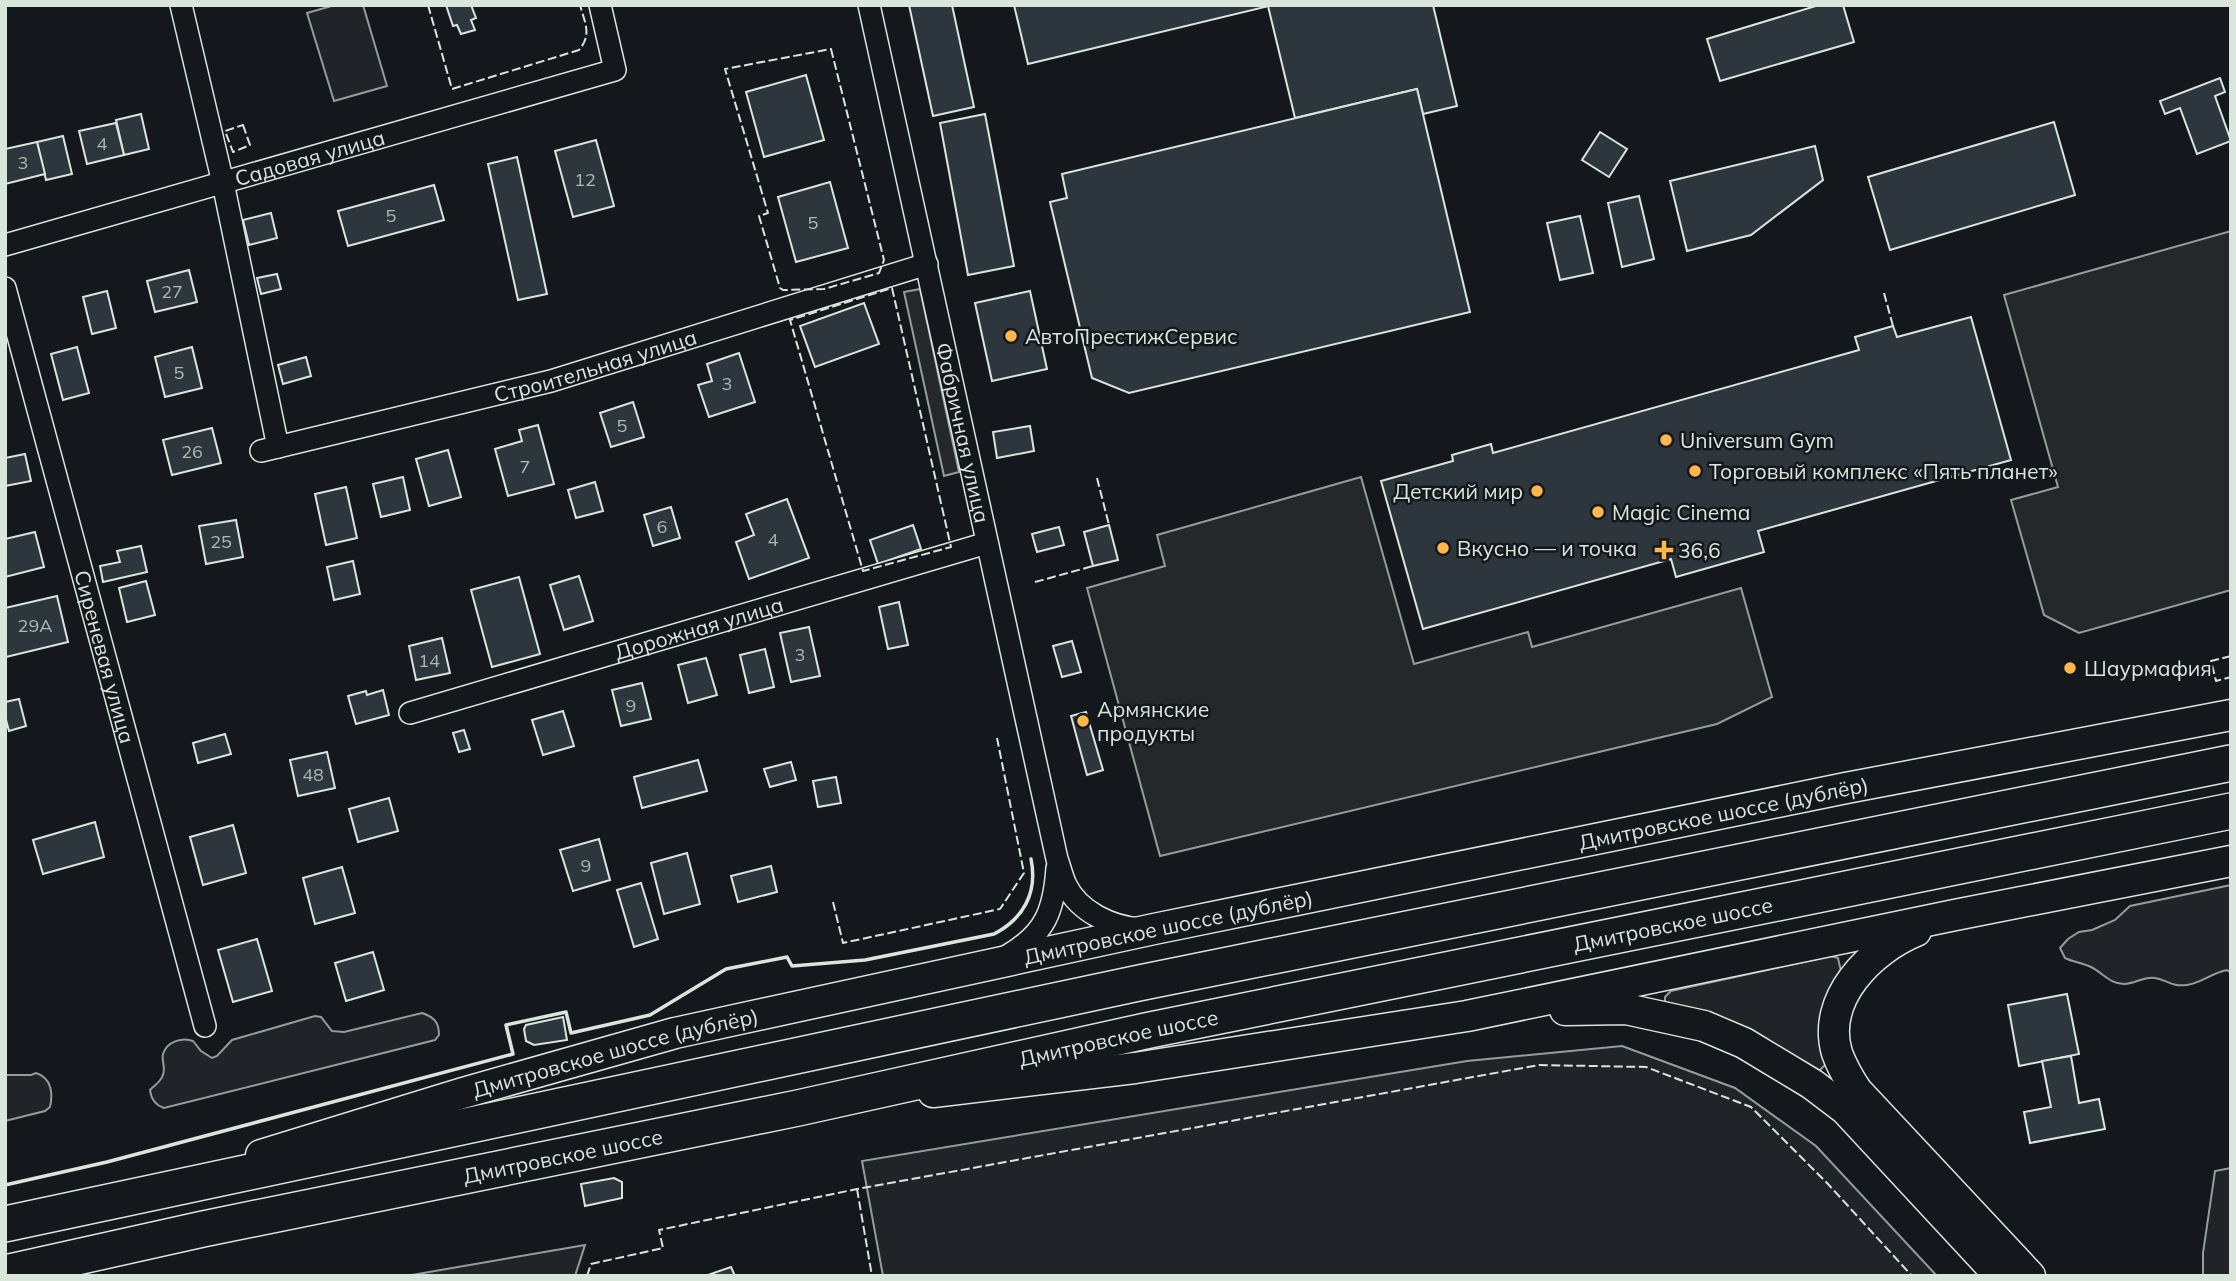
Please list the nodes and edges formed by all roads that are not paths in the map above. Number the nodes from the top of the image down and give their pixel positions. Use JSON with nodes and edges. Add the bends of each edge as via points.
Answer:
{"nodes":[{"id":1,"x":181,"y":5,"type":"edge"},
{"id":2,"x":600,"y":5,"type":"edge"},
{"id":3,"x":869,"y":5,"type":"edge"},
{"id":4,"x":223,"y":183,"type":"junction"},
{"id":5,"x":5,"y":245,"type":"edge"},
{"id":6,"x":927,"y":264,"type":"junction"},
{"id":7,"x":5,"y":288,"type":"edge"},
{"id":8,"x":987,"y":543,"type":"junction"},
{"id":9,"x":410,"y":713,"type":"dead end"},
{"id":10,"x":2231,"y":715,"type":"edge"},
{"id":11,"x":2231,"y":763,"type":"edge"},
{"id":12,"x":2231,"y":811,"type":"edge"},
{"id":13,"x":1057,"y":859,"type":"junction"},
{"id":14,"x":2231,"y":861,"type":"edge"},
{"id":15,"x":1955,"y":915,"type":"junction"},
{"id":16,"x":1154,"y":929,"type":"junction"},
{"id":17,"x":996,"y":963,"type":"junction"},
{"id":18,"x":1467,"y":1016,"type":"junction"},
{"id":19,"x":205,"y":1026,"type":"dead end"},
{"id":20,"x":798,"y":1108,"type":"junction"},
{"id":21,"x":120,"y":1199,"type":"junction"},
{"id":22,"x":5,"y":1224,"type":"edge"},
{"id":23,"x":5,"y":1273,"type":"edge"},
{"id":24,"x":2000,"y":1276,"type":"edge"},
{"id":25,"x":2030,"y":1276,"type":"edge"}],
"edges":[{"from":1,"to":4,"type":"street"},
{"from":2,"to":4,"type":"street","name":"Садовая улица","via":[[615,70]]},
{"from":3,"to":6,"type":"street","name":"Фабричная улица"},
{"from":4,"to":5,"type":"street","name":"Садовая улица"},
{"from":4,"to":6,"type":"street","name":"Строительная улица","via":[[269,449],[551,381]]},
{"from":6,"to":8,"type":"street","name":"Фабричная улица"},
{"from":7,"to":19,"type":"street","name":"Сиреневая улица"},
{"from":8,"to":9,"type":"street","name":"Дорожная улица"},
{"from":8,"to":13,"type":"street","name":"Фабричная улица"},
{"from":10,"to":16,"type":"main road","name":"Дмитровское шоссе (дублёр)"},
{"from":11,"to":21,"type":"highway","via":[[1126,986]]},
{"from":12,"to":20,"type":"highway","name":"Дмитровское шоссе","via":[[1150,1030]]},
{"from":13,"to":16,"type":"street","name":"Фабричная улица","via":[[1067,886],[1081,905],[1125,928]]},
{"from":13,"to":17,"type":"street","name":"Фабричная улица","via":[[1050,912],[1039,931],[1025,946]]},
{"from":14,"to":15,"type":"main road"},
{"from":15,"to":18,"type":"main road"},
{"from":15,"to":25,"type":"main road","via":[[1909,934],[1861,969],[1845,988],[1834,1024],[1837,1051],[1857,1091]]},
{"from":16,"to":17,"type":"main road","name":"Дмитровское шоссе (дублёр)"},
{"from":17,"to":21,"type":"main road","name":"Дмитровское шоссе (дублёр)","via":[[676,1033]]},
{"from":18,"to":20,"type":"main road","via":[[1135,1068]]},
{"from":18,"to":24,"type":"main road","via":[[1626,1009],[1704,1026],[1744,1042],[1845,1109]]},
{"from":20,"to":23,"type":"highway","name":"Дмитровское шоссе"},
{"from":21,"to":22,"type":"highway"}]}
